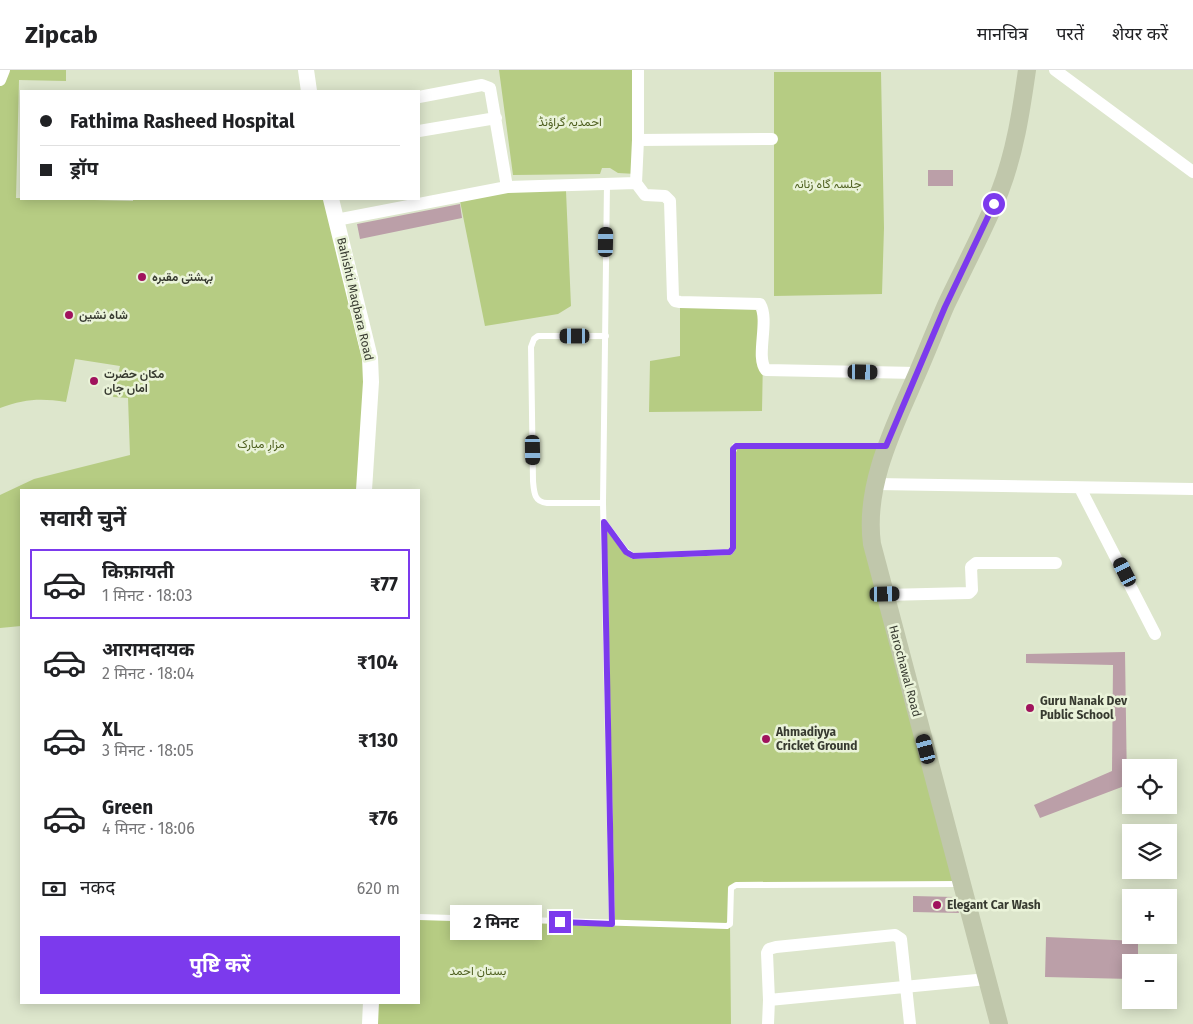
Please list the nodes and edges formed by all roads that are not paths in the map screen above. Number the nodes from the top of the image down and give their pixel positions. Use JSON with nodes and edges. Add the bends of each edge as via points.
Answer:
{"nodes":[{"id":1,"x":306,"y":70,"type":"edge"},
{"id":2,"x":638,"y":70,"type":"edge"},
{"id":3,"x":1027,"y":70,"type":"edge"},
{"id":4,"x":1055,"y":70,"type":"edge"},
{"id":5,"x":309,"y":90,"type":"edge"},
{"id":6,"x":420,"y":97,"type":"edge"},
{"id":7,"x":496,"y":118,"type":"junction"},
{"id":8,"x":420,"y":132,"type":"edge"},
{"id":9,"x":772,"y":139,"type":"dead end"},
{"id":10,"x":638,"y":140,"type":"junction"},
{"id":11,"x":1193,"y":172,"type":"edge"},
{"id":12,"x":607,"y":183,"type":"junction"},
{"id":13,"x":636,"y":183,"type":"junction"},
{"id":14,"x":507,"y":187,"type":"junction"},
{"id":15,"x":331,"y":200,"type":"edge"},
{"id":16,"x":336,"y":220,"type":"junction"},
{"id":17,"x":606,"y":336,"type":"junction"},
{"id":18,"x":917,"y":373,"type":"junction"},
{"id":19,"x":886,"y":446,"type":"junction"},
{"id":20,"x":876,"y":484,"type":"junction"},
{"id":21,"x":1080,"y":488,"type":"junction"},
{"id":22,"x":364,"y":489,"type":"edge"},
{"id":23,"x":1193,"y":489,"type":"edge"},
{"id":24,"x":603,"y":503,"type":"junction"},
{"id":25,"x":604,"y":522,"type":"junction"},
{"id":26,"x":1056,"y":562,"type":"dead end"},
{"id":27,"x":885,"y":594,"type":"junction"},
{"id":28,"x":1155,"y":634,"type":"dead end"},
{"id":29,"x":962,"y":884,"type":"junction"},
{"id":30,"x":420,"y":917,"type":"edge"},
{"id":31,"x":612,"y":924,"type":"junction"},
{"id":32,"x":987,"y":979,"type":"junction"},
{"id":33,"x":906,"y":987,"type":"junction"},
{"id":34,"x":769,"y":1000,"type":"junction"},
{"id":35,"x":371,"y":1004,"type":"edge"},
{"id":36,"x":370,"y":1024,"type":"edge"},
{"id":37,"x":768,"y":1024,"type":"edge"},
{"id":38,"x":910,"y":1024,"type":"edge"},
{"id":39,"x":999,"y":1024,"type":"edge"}],
"edges":[{"from":1,"to":5,"type":"street"},
{"from":2,"to":10,"type":"street"},
{"from":3,"to":18,"type":"main road","name":"Harochawal Road","via":[[1014,150],[1004,181]]},
{"from":4,"to":11,"type":"street"},
{"from":6,"to":7,"type":"street","via":[[487,86]]},
{"from":7,"to":8,"type":"street"},
{"from":7,"to":14,"type":"street"},
{"from":9,"to":10,"type":"street"},
{"from":10,"to":13,"type":"street"},
{"from":12,"to":13,"type":"street"},
{"from":12,"to":14,"type":"street"},
{"from":12,"to":17,"type":"lane"},
{"from":13,"to":18,"type":"street","via":[[644,195],[665,196],[670,201],[672,298],[680,302],[760,304],[766,370]]},
{"from":14,"to":16,"type":"street"},
{"from":15,"to":16,"type":"street","name":"Bahishti Maqbara Road"},
{"from":16,"to":22,"type":"street","name":"Bahishti Maqbara Road","via":[[370,358]]},
{"from":17,"to":24,"type":"lane"},
{"from":17,"to":24,"type":"lane","via":[[538,336],[531,347],[537,499],[547,504]]},
{"from":18,"to":19,"type":"main road","name":"Harochawal Road"},
{"from":19,"to":20,"type":"main road","name":"Harochawal Road"},
{"from":19,"to":25,"type":"lane","via":[[736,446],[733,449],[733,548],[730,552],[633,556],[626,552]]},
{"from":20,"to":21,"type":"street"},
{"from":20,"to":27,"type":"main road","name":"Harochawal Road","via":[[870,534]]},
{"from":21,"to":23,"type":"street"},
{"from":21,"to":28,"type":"street"},
{"from":24,"to":25,"type":"lane"},
{"from":25,"to":31,"type":"lane"},
{"from":26,"to":27,"type":"street","via":[[976,563],[971,567],[972,590],[969,593]]},
{"from":27,"to":29,"type":"main road","name":"Harochawal Road"},
{"from":29,"to":31,"type":"lane","via":[[736,885],[730,891],[729,925]]},
{"from":29,"to":32,"type":"main road","name":"Harochawal Road"},
{"from":30,"to":31,"type":"lane"},
{"from":32,"to":33,"type":"street"},
{"from":32,"to":39,"type":"main road","name":"Harochawal Road"},
{"from":33,"to":34,"type":"street"},
{"from":33,"to":34,"type":"street","via":[[902,939],[896,935],[772,948],[766,953]]},
{"from":33,"to":38,"type":"street"},
{"from":34,"to":37,"type":"street"},
{"from":35,"to":36,"type":"street"}]}
